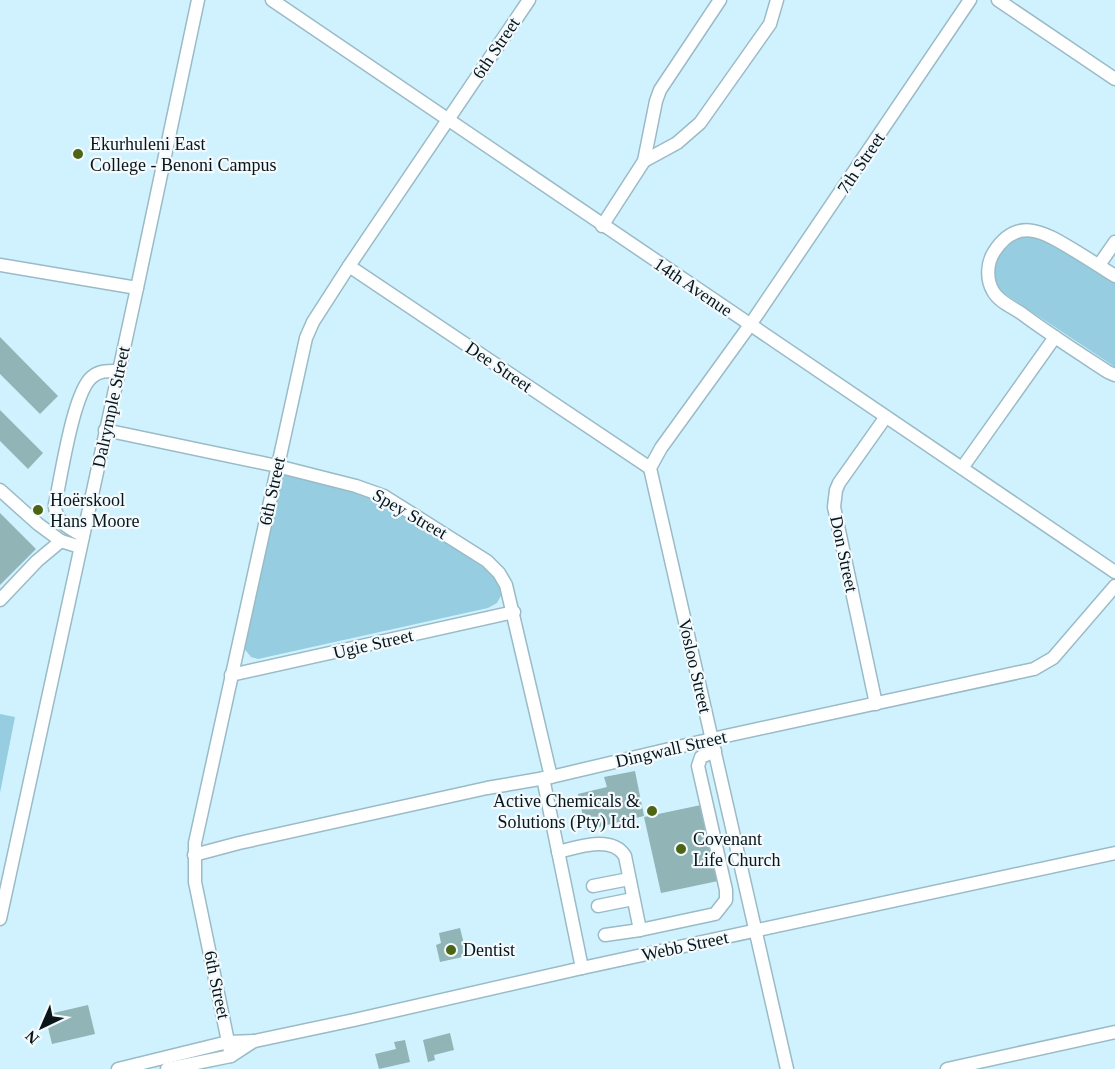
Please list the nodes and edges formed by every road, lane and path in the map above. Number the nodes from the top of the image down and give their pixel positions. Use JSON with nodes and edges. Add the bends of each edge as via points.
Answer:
{"nodes":[{"id":1,"x":198,"y":0,"type":"edge"},
{"id":2,"x":272,"y":0,"type":"edge"},
{"id":3,"x":529,"y":0,"type":"edge"},
{"id":4,"x":720,"y":0,"type":"edge"},
{"id":5,"x":777,"y":0,"type":"edge"},
{"id":6,"x":970,"y":0,"type":"edge"},
{"id":7,"x":998,"y":0,"type":"edge"},
{"id":8,"x":1115,"y":79,"type":"edge"},
{"id":9,"x":447,"y":121,"type":"junction"},
{"id":10,"x":644,"y":161,"type":"junction"},
{"id":11,"x":602,"y":226,"type":"junction"},
{"id":12,"x":1115,"y":242,"type":"edge"},
{"id":13,"x":0,"y":264,"type":"edge"},
{"id":14,"x":1099,"y":265,"type":"junction"},
{"id":15,"x":349,"y":266,"type":"junction"},
{"id":16,"x":1115,"y":276,"type":"edge"},
{"id":17,"x":137,"y":288,"type":"junction"},
{"id":18,"x":750,"y":325,"type":"junction"},
{"id":19,"x":1054,"y":337,"type":"junction"},
{"id":20,"x":119,"y":371,"type":"junction"},
{"id":21,"x":1115,"y":375,"type":"edge"},
{"id":22,"x":885,"y":418,"type":"junction"},
{"id":23,"x":105,"y":430,"type":"junction"},
{"id":24,"x":277,"y":466,"type":"junction"},
{"id":25,"x":650,"y":468,"type":"junction"},
{"id":26,"x":962,"y":468,"type":"junction"},
{"id":27,"x":0,"y":490,"type":"edge"},
{"id":28,"x":81,"y":541,"type":"junction"},
{"id":29,"x":62,"y":542,"type":"junction"},
{"id":30,"x":1115,"y":572,"type":"edge"},
{"id":31,"x":1115,"y":586,"type":"edge"},
{"id":32,"x":0,"y":600,"type":"edge"},
{"id":33,"x":514,"y":612,"type":"junction"},
{"id":34,"x":231,"y":675,"type":"junction"},
{"id":35,"x":876,"y":704,"type":"junction"},
{"id":36,"x":712,"y":739,"type":"junction"},
{"id":37,"x":715,"y":751,"type":"junction"},
{"id":38,"x":547,"y":778,"type":"junction"},
{"id":39,"x":558,"y":852,"type":"junction"},
{"id":40,"x":1115,"y":853,"type":"edge"},
{"id":41,"x":194,"y":855,"type":"junction"},
{"id":42,"x":629,"y":879,"type":"junction"},
{"id":43,"x":593,"y":886,"type":"dead end"},
{"id":44,"x":633,"y":899,"type":"junction"},
{"id":45,"x":598,"y":906,"type":"dead end"},
{"id":46,"x":0,"y":919,"type":"edge"},
{"id":47,"x":640,"y":930,"type":"junction"},
{"id":48,"x":755,"y":932,"type":"junction"},
{"id":49,"x":604,"y":935,"type":"dead end"},
{"id":50,"x":582,"y":968,"type":"junction"},
{"id":51,"x":1115,"y":1032,"type":"edge"},
{"id":52,"x":255,"y":1041,"type":"junction"},
{"id":53,"x":228,"y":1042,"type":"junction"},
{"id":54,"x":231,"y":1056,"type":"junction"},
{"id":55,"x":987,"y":1065,"type":"edge"},
{"id":56,"x":118,"y":1069,"type":"edge"},
{"id":57,"x":167,"y":1069,"type":"edge"},
{"id":58,"x":787,"y":1069,"type":"edge"},
{"id":59,"x":947,"y":1069,"type":"edge"}],
"edges":[{"from":1,"to":17,"type":"street","name":"Dalrymple Street"},
{"from":2,"to":9,"type":"street","name":"14th Avenue"},
{"from":3,"to":9,"type":"street","name":"6th Street"},
{"from":4,"to":10,"type":"street","via":[[657,96]]},
{"from":5,"to":10,"type":"street","via":[[770,24],[700,123],[677,143]]},
{"from":6,"to":18,"type":"street","name":"7th Street"},
{"from":7,"to":8,"type":"street"},
{"from":9,"to":11,"type":"street","name":"14th Avenue"},
{"from":9,"to":15,"type":"street","name":"6th Street"},
{"from":10,"to":11,"type":"street"},
{"from":11,"to":18,"type":"street","name":"14th Avenue"},
{"from":12,"to":14,"type":"street"},
{"from":13,"to":17,"type":"street"},
{"from":14,"to":16,"type":"street"},
{"from":14,"to":19,"type":"street","via":[[1050,235],[1030,230],[1010,235],[992,254],[988,275],[996,296]]},
{"from":15,"to":24,"type":"street","name":"6th Street","via":[[306,338]]},
{"from":15,"to":25,"type":"street","name":"Dee Street"},
{"from":17,"to":20,"type":"street","name":"Dalrymple Street"},
{"from":18,"to":22,"type":"street","name":"14th Avenue"},
{"from":18,"to":25,"type":"street"},
{"from":19,"to":21,"type":"street"},
{"from":19,"to":26,"type":"street"},
{"from":20,"to":23,"type":"street","name":"Dalrymple Street"},
{"from":20,"to":28,"type":"street","via":[[96,374],[82,390],[54,504],[60,520]]},
{"from":22,"to":26,"type":"street","name":"14th Avenue"},
{"from":22,"to":35,"type":"street","name":"Don Street","via":[[839,483],[834,507]]},
{"from":23,"to":24,"type":"street","name":"Spey Street"},
{"from":23,"to":28,"type":"street","name":"Dalrymple Street"},
{"from":24,"to":33,"type":"street","name":"Spey Street","via":[[384,496],[435,527],[499,573]]},
{"from":24,"to":34,"type":"street","name":"6th Street"},
{"from":25,"to":36,"type":"street","name":"Vosloo Street"},
{"from":26,"to":30,"type":"street","name":"14th Avenue"},
{"from":27,"to":29,"type":"street"},
{"from":28,"to":29,"type":"street"},
{"from":28,"to":46,"type":"street","name":"Dalrymple Street"},
{"from":29,"to":32,"type":"street","via":[[37,561]]},
{"from":31,"to":35,"type":"street","name":"Dingwall Street","via":[[1041,667]]},
{"from":33,"to":34,"type":"street","name":"Ugie Street"},
{"from":33,"to":38,"type":"street","name":"Spey Street"},
{"from":34,"to":41,"type":"street","name":"6th Street"},
{"from":35,"to":36,"type":"street","name":"Dingwall Street"},
{"from":36,"to":37,"type":"street","name":"Vosloo Street"},
{"from":36,"to":38,"type":"street","name":"Dingwall Street"},
{"from":37,"to":47,"type":"street","via":[[701,757],[698,766],[726,900],[716,914]]},
{"from":37,"to":48,"type":"street","name":"Vosloo Street"},
{"from":38,"to":39,"type":"street","name":"Spey Street"},
{"from":38,"to":41,"type":"street","name":"Dingwall Street"},
{"from":39,"to":42,"type":"street","via":[[614,845],[625,856]]},
{"from":39,"to":50,"type":"street","name":"Spey Street"},
{"from":40,"to":48,"type":"street","name":"Webb Street"},
{"from":41,"to":53,"type":"street","name":"6th Street","via":[[195,882]]},
{"from":42,"to":43,"type":"street"},
{"from":42,"to":44,"type":"street"},
{"from":44,"to":45,"type":"street"},
{"from":44,"to":47,"type":"street"},
{"from":47,"to":49,"type":"street"},
{"from":48,"to":50,"type":"street","name":"Webb Street"},
{"from":48,"to":58,"type":"street","name":"Vosloo Street"},
{"from":50,"to":52,"type":"street","name":"Webb Street"},
{"from":51,"to":55,"type":"street"},
{"from":52,"to":53,"type":"street","name":"Webb Street"},
{"from":52,"to":54,"type":"street","name":"Webb Street"},
{"from":53,"to":54,"type":"street","name":"6th Street"},
{"from":53,"to":56,"type":"street","name":"Webb Street"},
{"from":54,"to":57,"type":"street","name":"Webb Street"},
{"from":55,"to":59,"type":"street"}]}
